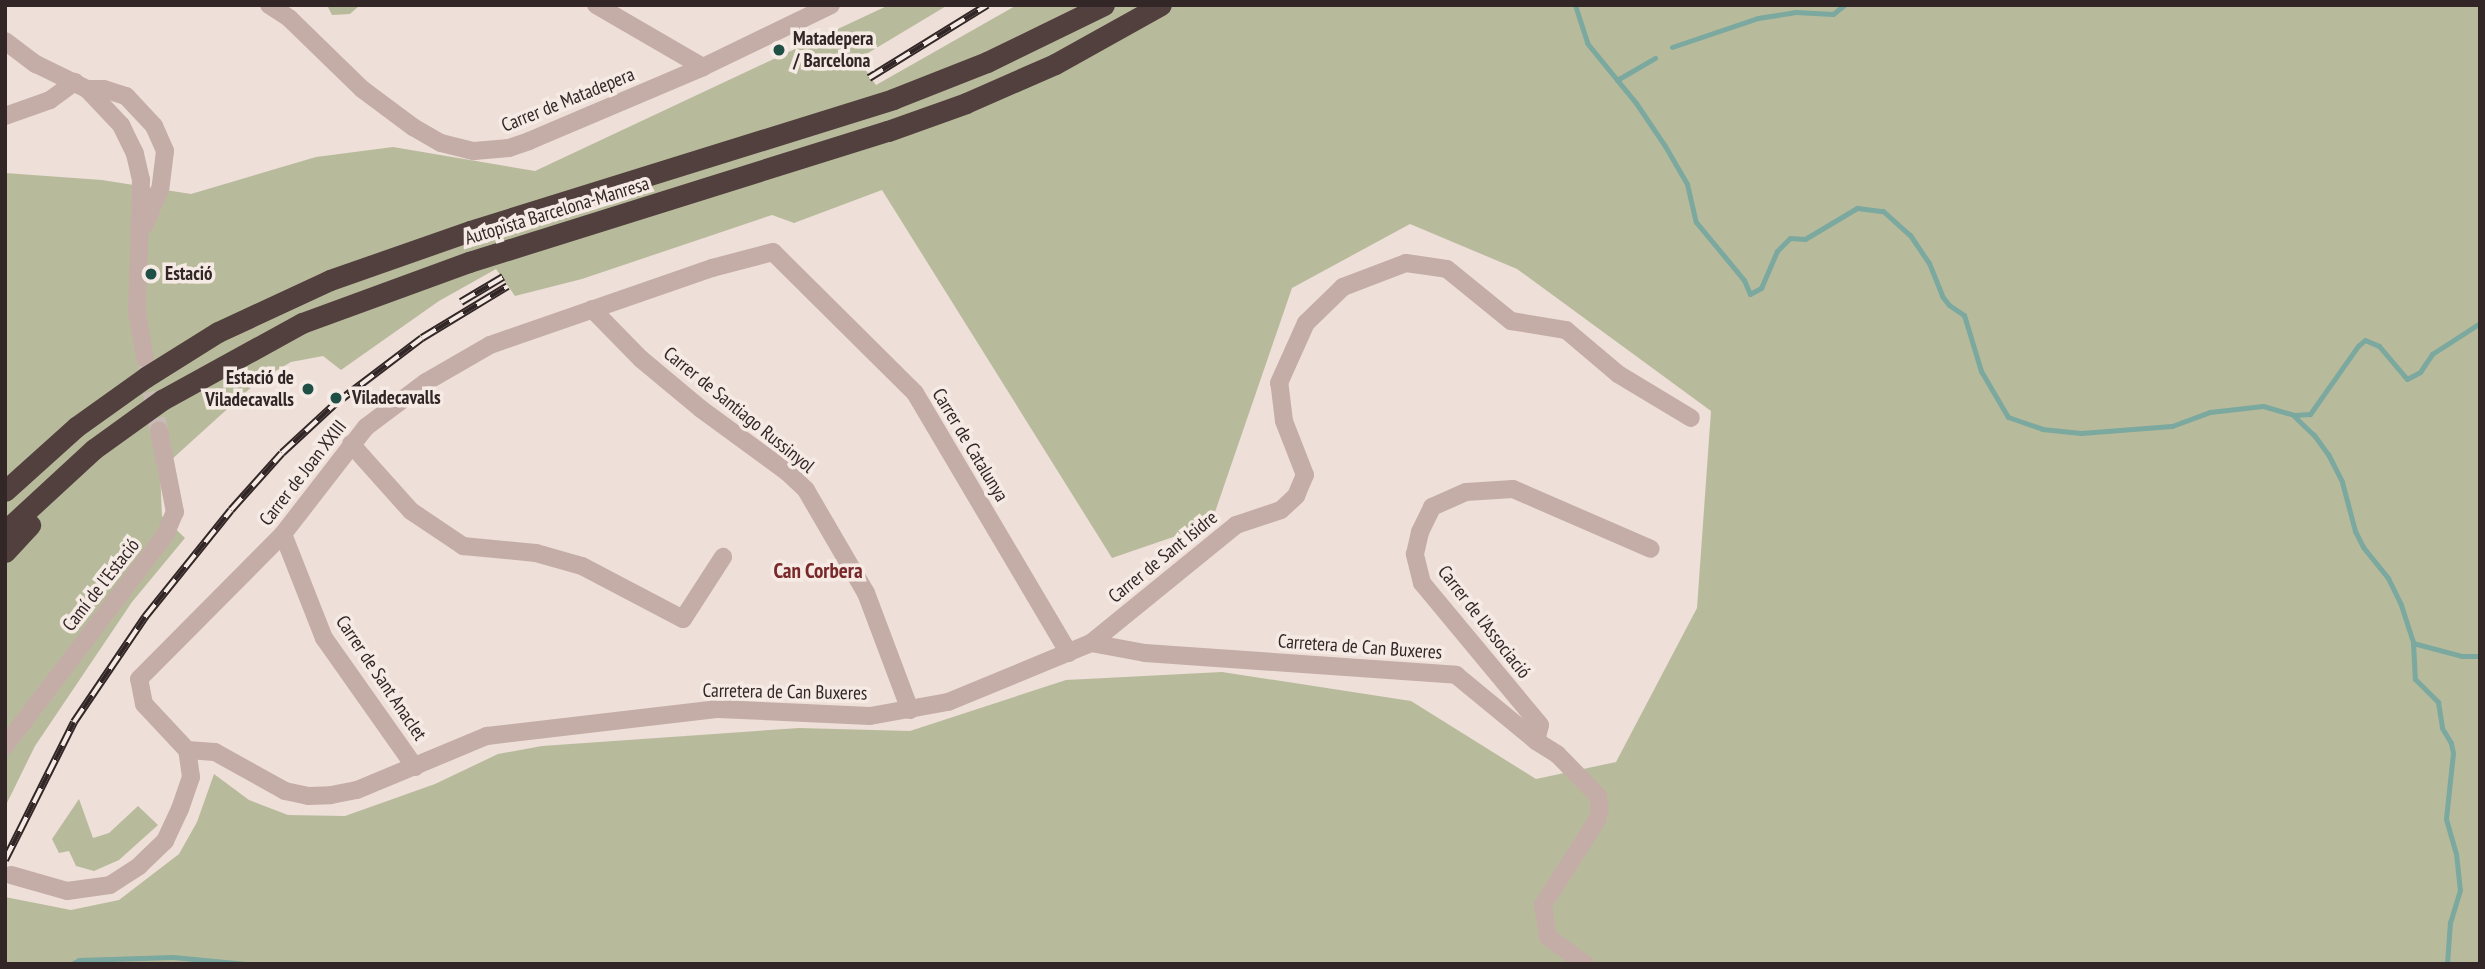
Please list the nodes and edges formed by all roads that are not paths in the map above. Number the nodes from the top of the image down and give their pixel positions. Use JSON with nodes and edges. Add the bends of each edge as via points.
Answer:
{"nodes":[{"id":1,"x":270,"y":5,"type":"edge"},
{"id":2,"x":596,"y":5,"type":"edge"},
{"id":3,"x":1104,"y":5,"type":"edge"},
{"id":4,"x":1161,"y":5,"type":"edge"},
{"id":5,"x":822,"y":7,"type":"edge"},
{"id":6,"x":5,"y":41,"type":"edge"},
{"id":7,"x":703,"y":67,"type":"junction"},
{"id":8,"x":81,"y":86,"type":"junction"},
{"id":9,"x":5,"y":116,"type":"edge"},
{"id":10,"x":141,"y":242,"type":"junction"},
{"id":11,"x":773,"y":252,"type":"joint"},
{"id":12,"x":593,"y":309,"type":"junction"},
{"id":13,"x":145,"y":358,"type":"tunnel mouth"},
{"id":14,"x":208,"y":373,"type":"junction"},
{"id":15,"x":1692,"y":418,"type":"dead end"},
{"id":16,"x":159,"y":431,"type":"tunnel mouth"},
{"id":17,"x":351,"y":444,"type":"junction"},
{"id":18,"x":5,"y":491,"type":"edge"},
{"id":19,"x":5,"y":531,"type":"edge"},
{"id":20,"x":284,"y":534,"type":"junction"},
{"id":21,"x":1651,"y":549,"type":"dead end"},
{"id":22,"x":5,"y":552,"type":"edge"},
{"id":23,"x":723,"y":556,"type":"dead end"},
{"id":24,"x":1091,"y":643,"type":"junction"},
{"id":25,"x":1069,"y":653,"type":"junction"},
{"id":26,"x":910,"y":710,"type":"junction"},
{"id":27,"x":1536,"y":741,"type":"junction"},
{"id":28,"x":5,"y":746,"type":"edge"},
{"id":29,"x":187,"y":750,"type":"junction"},
{"id":30,"x":415,"y":767,"type":"junction"},
{"id":31,"x":12,"y":875,"type":"dead end"},
{"id":32,"x":1585,"y":964,"type":"edge"}],
"edges":[{"from":1,"to":7,"type":"street","name":"Carrer de Matadepera","via":[[396,116],[441,144],[474,151],[529,141]]},
{"from":2,"to":7,"type":"street"},
{"from":3,"to":18,"type":"highway","name":"Autopista Barcelona-Manresa","via":[[987,62],[893,99],[470,231],[320,284],[218,332],[146,377],[76,427]]},
{"from":4,"to":14,"type":"highway","name":"Autopista Barcelona-Manresa","via":[[1055,64],[967,103],[387,289],[302,323]]},
{"from":5,"to":7,"type":"street","name":"Carrer de Matadepera"},
{"from":6,"to":8,"type":"street","via":[[36,64]]},
{"from":8,"to":9,"type":"street"},
{"from":8,"to":10,"type":"street","via":[[121,124],[135,154],[141,180]]},
{"from":8,"to":10,"type":"street","via":[[126,96],[154,126],[165,151],[160,189]]},
{"from":10,"to":13,"type":"street","via":[[137,312]]},
{"from":11,"to":12,"type":"street","name":"Carrer de Joan XXIII"},
{"from":11,"to":25,"type":"street","name":"Carrer de Catalunya","via":[[915,393]]},
{"from":12,"to":17,"type":"street","name":"Carrer de Joan XXIII","via":[[491,345],[455,363],[366,427]]},
{"from":12,"to":26,"type":"street","name":"Carrer de Santiago Russinyol","via":[[641,359],[806,490],[866,593]]},
{"from":14,"to":19,"type":"highway","name":"Autopista Barcelona-Manresa","via":[[94,449]]},
{"from":14,"to":22,"type":"highway","via":[[98,461]]},
{"from":15,"to":24,"type":"street","name":"Carrer de Sant Isidre","via":[[1618,374],[1566,330],[1511,321],[1447,269],[1406,263],[1343,287],[1306,323],[1279,383],[1284,421],[1305,475],[1296,496],[1281,510],[1236,525]]},
{"from":16,"to":28,"type":"street","name":"Camí de l'Estació","via":[[175,512],[165,535]]},
{"from":17,"to":20,"type":"street","name":"Carrer de Joan XXIII"},
{"from":17,"to":23,"type":"street","via":[[411,511],[463,546],[536,553],[582,566],[683,619]]},
{"from":20,"to":29,"type":"street","name":"Carrer de Joan XXIII","via":[[139,679],[144,704]]},
{"from":20,"to":30,"type":"street","name":"Carrer de Sant Anaclet","via":[[324,638]]},
{"from":21,"to":27,"type":"street","name":"Carrer de l'Associació","via":[[1513,489],[1466,492],[1432,507],[1415,554],[1422,583],[1540,725]]},
{"from":24,"to":25,"type":"street","name":"Carretera de Can Buxeres"},
{"from":24,"to":27,"type":"street","name":"Carretera de Can Buxeres","via":[[1145,653],[1455,675]]},
{"from":25,"to":26,"type":"street","name":"Carretera de Can Buxeres","via":[[948,702]]},
{"from":26,"to":30,"type":"street","name":"Carretera de Can Buxeres","via":[[870,716],[718,709],[542,729],[487,736]]},
{"from":27,"to":32,"type":"street","name":"Carretera de Can Buxeres","via":[[1557,754],[1598,796],[1597,820],[1543,905],[1548,937]]},
{"from":29,"to":30,"type":"street","name":"Carretera de Can Buxeres","via":[[215,752],[285,791],[308,796],[357,790]]},
{"from":29,"to":31,"type":"street","via":[[191,777],[180,809],[165,841],[139,866],[110,885],[67,891]]}]}
